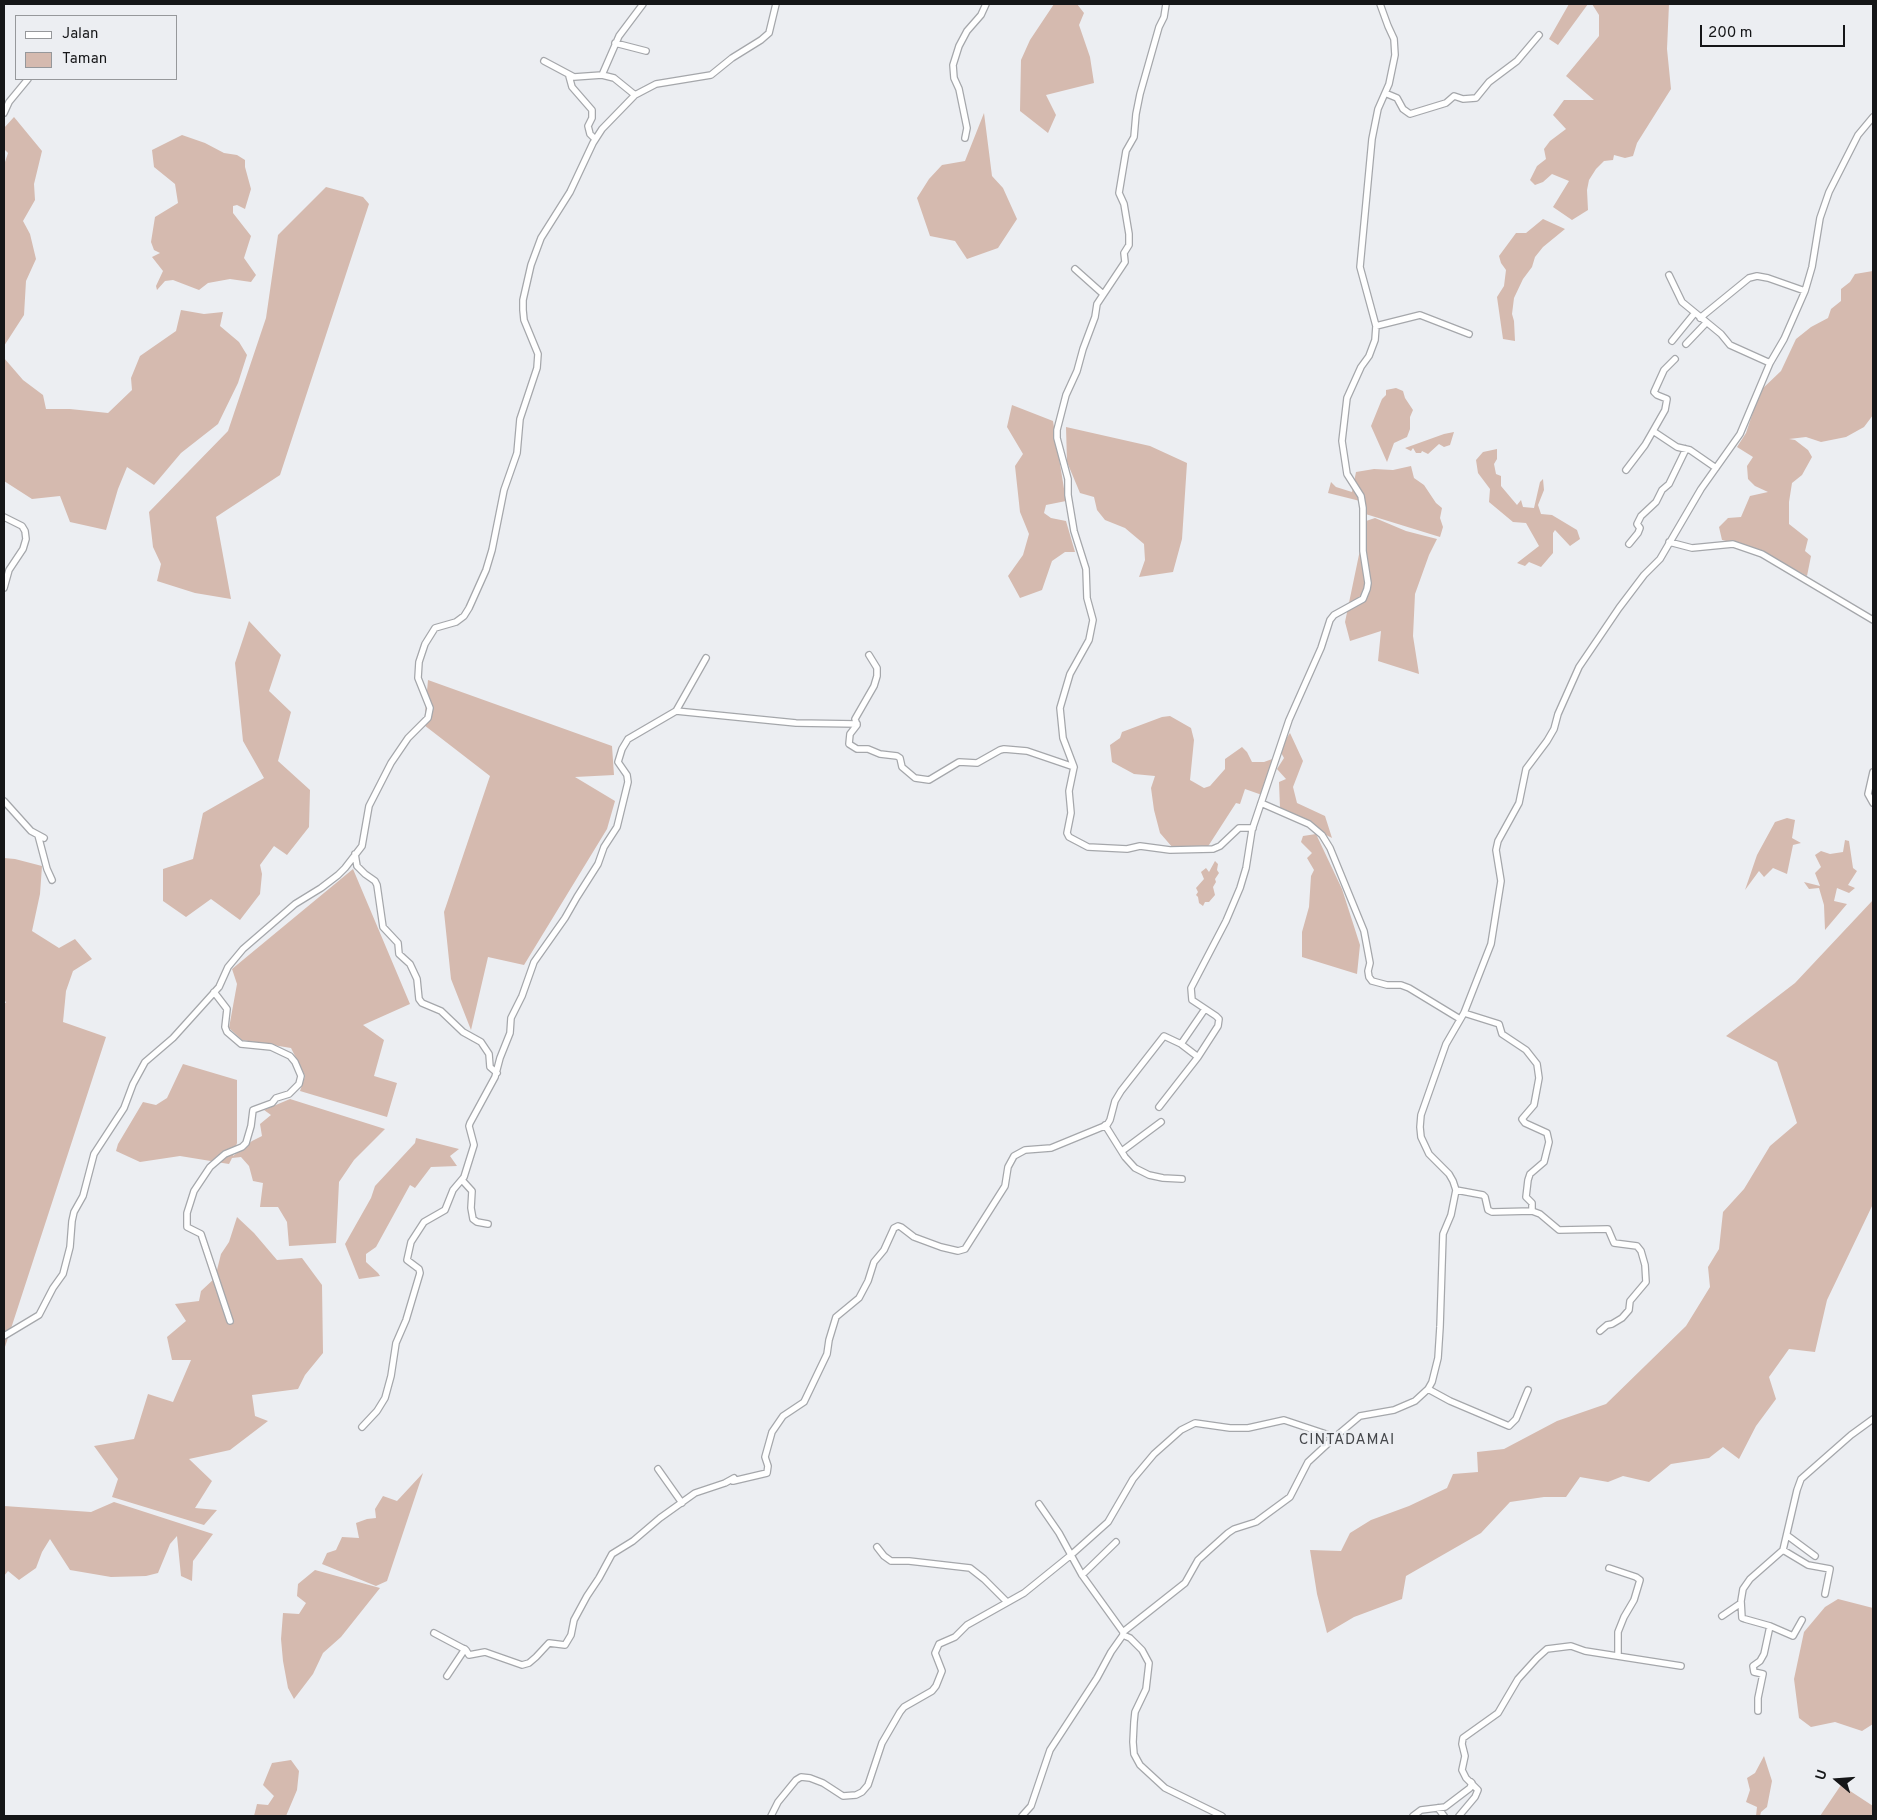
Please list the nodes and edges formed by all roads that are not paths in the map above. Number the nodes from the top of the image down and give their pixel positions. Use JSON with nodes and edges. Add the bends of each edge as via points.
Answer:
{"nodes":[{"id":1,"x":643,"y":4,"type":"edge"},
{"id":2,"x":776,"y":4,"type":"edge"},
{"id":3,"x":986,"y":4,"type":"edge"},
{"id":4,"x":1166,"y":4,"type":"edge"},
{"id":5,"x":1380,"y":4,"type":"edge"},
{"id":6,"x":1539,"y":35,"type":"dead end"},
{"id":7,"x":616,"y":43,"type":"junction"},
{"id":8,"x":646,"y":51,"type":"dead end"},
{"id":9,"x":544,"y":61,"type":"dead end"},
{"id":10,"x":602,"y":75,"type":"junction"},
{"id":11,"x":569,"y":76,"type":"junction"},
{"id":12,"x":27,"y":80,"type":"edge"},
{"id":13,"x":1385,"y":93,"type":"junction"},
{"id":14,"x":635,"y":95,"type":"junction"},
{"id":15,"x":4,"y":113,"type":"edge"},
{"id":16,"x":1873,"y":117,"type":"edge"},
{"id":17,"x":965,"y":138,"type":"dead end"},
{"id":18,"x":595,"y":139,"type":"junction"},
{"id":19,"x":1076,"y":269,"type":"dead end"},
{"id":20,"x":1669,"y":275,"type":"dead end"},
{"id":21,"x":1805,"y":291,"type":"junction"},
{"id":22,"x":1103,"y":294,"type":"junction"},
{"id":23,"x":1694,"y":314,"type":"junction"},
{"id":24,"x":1700,"y":318,"type":"junction"},
{"id":25,"x":1706,"y":323,"type":"junction"},
{"id":26,"x":1376,"y":326,"type":"junction"},
{"id":27,"x":1469,"y":334,"type":"dead end"},
{"id":28,"x":1672,"y":341,"type":"dead end"},
{"id":29,"x":1686,"y":344,"type":"dead end"},
{"id":30,"x":1675,"y":359,"type":"dead end"},
{"id":31,"x":1770,"y":363,"type":"junction"},
{"id":32,"x":1653,"y":431,"type":"junction"},
{"id":33,"x":1686,"y":449,"type":"junction"},
{"id":34,"x":1716,"y":468,"type":"junction"},
{"id":35,"x":1626,"y":470,"type":"dead end"},
{"id":36,"x":4,"y":517,"type":"edge"},
{"id":37,"x":1669,"y":542,"type":"junction"},
{"id":38,"x":1629,"y":544,"type":"dead end"},
{"id":39,"x":4,"y":588,"type":"edge"},
{"id":40,"x":1873,"y":620,"type":"edge"},
{"id":41,"x":869,"y":656,"type":"dead end"},
{"id":42,"x":706,"y":658,"type":"dead end"},
{"id":43,"x":676,"y":710,"type":"junction"},
{"id":44,"x":857,"y":724,"type":"junction"},
{"id":45,"x":1074,"y":767,"type":"junction"},
{"id":46,"x":1873,"y":772,"type":"edge"},
{"id":47,"x":4,"y":802,"type":"edge"},
{"id":48,"x":1873,"y":803,"type":"edge"},
{"id":49,"x":1261,"y":804,"type":"junction"},
{"id":50,"x":1253,"y":828,"type":"junction"},
{"id":51,"x":355,"y":854,"type":"junction"},
{"id":52,"x":52,"y":880,"type":"dead end"},
{"id":53,"x":214,"y":992,"type":"junction"},
{"id":54,"x":1204,"y":1009,"type":"junction"},
{"id":55,"x":1464,"y":1014,"type":"junction"},
{"id":56,"x":1460,"y":1019,"type":"junction"},
{"id":57,"x":1181,"y":1044,"type":"junction"},
{"id":58,"x":1198,"y":1056,"type":"junction"},
{"id":59,"x":497,"y":1073,"type":"junction"},
{"id":60,"x":1159,"y":1107,"type":"dead end"},
{"id":61,"x":1161,"y":1122,"type":"dead end"},
{"id":62,"x":1106,"y":1125,"type":"junction"},
{"id":63,"x":1122,"y":1151,"type":"junction"},
{"id":64,"x":1182,"y":1179,"type":"dead end"},
{"id":65,"x":462,"y":1180,"type":"junction"},
{"id":66,"x":1456,"y":1190,"type":"junction"},
{"id":67,"x":1532,"y":1211,"type":"junction"},
{"id":68,"x":488,"y":1224,"type":"dead end"},
{"id":69,"x":230,"y":1321,"type":"dead end"},
{"id":70,"x":1600,"y":1331,"type":"dead end"},
{"id":71,"x":4,"y":1336,"type":"edge"},
{"id":72,"x":1428,"y":1389,"type":"junction"},
{"id":73,"x":1528,"y":1390,"type":"dead end"},
{"id":74,"x":1873,"y":1419,"type":"edge"},
{"id":75,"x":362,"y":1427,"type":"dead end"},
{"id":76,"x":1335,"y":1437,"type":"junction"},
{"id":77,"x":658,"y":1469,"type":"dead end"},
{"id":78,"x":682,"y":1502,"type":"junction"},
{"id":79,"x":1039,"y":1504,"type":"dead end"},
{"id":80,"x":1788,"y":1536,"type":"junction"},
{"id":81,"x":1116,"y":1542,"type":"dead end"},
{"id":82,"x":877,"y":1546,"type":"dead end"},
{"id":83,"x":1783,"y":1550,"type":"junction"},
{"id":84,"x":1071,"y":1555,"type":"junction"},
{"id":85,"x":1815,"y":1556,"type":"dead end"},
{"id":86,"x":1609,"y":1568,"type":"dead end"},
{"id":87,"x":1082,"y":1575,"type":"junction"},
{"id":88,"x":1825,"y":1594,"type":"dead end"},
{"id":89,"x":1007,"y":1602,"type":"junction"},
{"id":90,"x":1741,"y":1603,"type":"junction"},
{"id":91,"x":1722,"y":1616,"type":"dead end"},
{"id":92,"x":1802,"y":1620,"type":"dead end"},
{"id":93,"x":1770,"y":1626,"type":"junction"},
{"id":94,"x":434,"y":1633,"type":"dead end"},
{"id":95,"x":1123,"y":1634,"type":"junction"},
{"id":96,"x":465,"y":1649,"type":"junction"},
{"id":97,"x":1618,"y":1656,"type":"junction"},
{"id":98,"x":1681,"y":1666,"type":"dead end"},
{"id":99,"x":447,"y":1676,"type":"dead end"},
{"id":100,"x":1758,"y":1711,"type":"dead end"},
{"id":101,"x":1466,"y":1778,"type":"junction"},
{"id":102,"x":1438,"y":1808,"type":"junction"},
{"id":103,"x":771,"y":1816,"type":"edge"},
{"id":104,"x":1022,"y":1816,"type":"edge"},
{"id":105,"x":1222,"y":1816,"type":"edge"},
{"id":106,"x":1413,"y":1816,"type":"edge"},
{"id":107,"x":1444,"y":1816,"type":"edge"},
{"id":108,"x":1459,"y":1816,"type":"edge"}],
"edges":[{"from":1,"to":7,"type":"street"},
{"from":2,"to":14,"type":"street","via":[[769,33],[711,75],[656,84]]},
{"from":3,"to":17,"type":"street","via":[[958,46],[953,65],[967,128]]},
{"from":4,"to":22,"type":"street","via":[[1140,94],[1134,137],[1126,151],[1119,193],[1124,204],[1129,245],[1124,253],[1125,262]]},
{"from":5,"to":13,"type":"street","via":[[1396,45]]},
{"from":6,"to":13,"type":"street","via":[[1517,61],[1489,82],[1476,98],[1454,96],[1446,103],[1410,114],[1397,98]]},
{"from":7,"to":8,"type":"street"},
{"from":7,"to":10,"type":"street"},
{"from":9,"to":11,"type":"street"},
{"from":10,"to":11,"type":"street"},
{"from":10,"to":14,"type":"street","via":[[614,78]]},
{"from":11,"to":18,"type":"street","via":[[572,87],[592,110],[588,126]]},
{"from":12,"to":15,"type":"street"},
{"from":13,"to":26,"type":"street","via":[[1372,140],[1360,267]]},
{"from":14,"to":18,"type":"street"},
{"from":16,"to":21,"type":"street","via":[[1858,135],[1829,192],[1820,218]]},
{"from":18,"to":51,"type":"street","via":[[570,192],[541,238],[527,278],[524,320],[538,354],[537,368],[520,419],[516,452],[486,570],[464,616],[435,628],[425,644],[418,678],[430,714],[401,748],[373,796],[364,842]]},
{"from":19,"to":22,"type":"street"},
{"from":20,"to":23,"type":"street","via":[[1681,301]]},
{"from":21,"to":24,"type":"street","via":[[1768,278],[1749,278]]},
{"from":21,"to":31,"type":"street"},
{"from":22,"to":45,"type":"street","via":[[1077,371],[1067,390],[1057,430],[1068,479],[1074,531],[1086,569],[1087,598],[1094,620],[1091,637],[1070,674],[1060,708],[1063,738]]},
{"from":23,"to":24,"type":"street"},
{"from":23,"to":28,"type":"street"},
{"from":24,"to":25,"type":"street"},
{"from":25,"to":29,"type":"street"},
{"from":25,"to":31,"type":"street","via":[[1730,345]]},
{"from":26,"to":27,"type":"street","via":[[1420,315]]},
{"from":26,"to":49,"type":"street","via":[[1369,356],[1347,398],[1342,441],[1347,474],[1361,496],[1367,589],[1362,599],[1330,620],[1289,720]]},
{"from":30,"to":32,"type":"street","via":[[1664,370],[1654,392],[1667,400]]},
{"from":31,"to":34,"type":"street","via":[[1740,434]]},
{"from":32,"to":33,"type":"street"},
{"from":32,"to":35,"type":"street"},
{"from":33,"to":34,"type":"street"},
{"from":33,"to":38,"type":"street","via":[[1669,483],[1641,516],[1637,524],[1640,528],[1638,533]]},
{"from":34,"to":37,"type":"street"},
{"from":36,"to":39,"type":"street","via":[[22,526],[26,539],[9,570]]},
{"from":37,"to":40,"type":"street","via":[[1692,548],[1733,544],[1762,554]]},
{"from":37,"to":55,"type":"street","via":[[1660,559],[1644,575],[1579,667],[1547,741],[1526,769],[1519,803],[1498,841],[1496,850],[1501,881],[1491,944]]},
{"from":41,"to":44,"type":"street","via":[[877,668],[877,676],[855,719]]},
{"from":42,"to":43,"type":"street"},
{"from":43,"to":44,"type":"street","via":[[796,723]]},
{"from":43,"to":59,"type":"street","via":[[628,740],[622,749],[618,762],[628,782],[617,827],[565,918],[534,962],[511,1018],[510,1033]]},
{"from":44,"to":45,"type":"street","via":[[850,735],[850,745],[897,756],[904,770],[921,779],[929,780],[959,762],[977,763],[1004,749],[1027,751]]},
{"from":45,"to":50,"type":"street","via":[[1069,791],[1071,813],[1066,833],[1086,847],[1213,849],[1239,828]]},
{"from":46,"to":48,"type":"street","via":[[1868,794]]},
{"from":47,"to":52,"type":"street","via":[[41,837]]},
{"from":49,"to":50,"type":"street"},
{"from":49,"to":56,"type":"street","via":[[1309,824],[1322,835],[1364,932],[1372,981],[1409,988]]},
{"from":50,"to":54,"type":"street","via":[[1240,888],[1191,988],[1192,1000]]},
{"from":51,"to":53,"type":"street","via":[[338,875],[295,904],[243,949]]},
{"from":51,"to":59,"type":"street","via":[[357,866],[377,885],[382,924],[398,943],[399,954],[410,964],[422,1003],[441,1011],[463,1032],[481,1042],[489,1054],[490,1066]]},
{"from":53,"to":69,"type":"street","via":[[228,1009],[227,1032],[241,1044],[271,1047],[290,1056],[301,1076],[299,1084],[289,1094],[253,1110],[246,1143],[224,1154],[210,1167],[194,1191],[187,1213],[187,1228],[200,1234]]},
{"from":53,"to":71,"type":"street","via":[[173,1038],[145,1062],[124,1108],[94,1154],[83,1196],[74,1212],[63,1274],[39,1315]]},
{"from":54,"to":57,"type":"street"},
{"from":54,"to":58,"type":"street","via":[[1216,1016],[1219,1022]]},
{"from":55,"to":56,"type":"street"},
{"from":55,"to":67,"type":"street","via":[[1499,1024],[1500,1032],[1526,1050],[1537,1064],[1539,1078],[1534,1105],[1522,1119],[1547,1133],[1549,1142],[1544,1162],[1528,1180],[1526,1197],[1532,1203]]},
{"from":56,"to":66,"type":"street","via":[[1446,1044],[1421,1115],[1420,1127],[1429,1154],[1449,1174]]},
{"from":57,"to":58,"type":"street"},
{"from":57,"to":62,"type":"street","via":[[1164,1036],[1121,1091]]},
{"from":58,"to":60,"type":"street"},
{"from":59,"to":65,"type":"street","via":[[470,1123],[474,1148]]},
{"from":61,"to":63,"type":"street"},
{"from":62,"to":63,"type":"street"},
{"from":62,"to":78,"type":"street","via":[[1051,1148],[1025,1150],[1014,1156],[1008,1166],[1005,1186],[963,1250],[920,1240],[901,1226],[895,1227],[874,1262],[859,1298],[836,1317],[828,1354],[804,1402],[783,1416],[772,1432],[765,1457],[767,1472],[708,1487]]},
{"from":63,"to":64,"type":"street","via":[[1129,1163],[1142,1172]]},
{"from":65,"to":68,"type":"street","via":[[472,1191],[470,1208],[473,1219]]},
{"from":65,"to":75,"type":"street","via":[[453,1190],[445,1210],[424,1222],[411,1242],[406,1260],[420,1273],[396,1343],[385,1398]]},
{"from":66,"to":67,"type":"street","via":[[1483,1195],[1488,1210],[1492,1212]]},
{"from":66,"to":72,"type":"street","via":[[1451,1215],[1442,1234],[1438,1358]]},
{"from":67,"to":70,"type":"street","via":[[1558,1230],[1608,1229],[1614,1243],[1637,1246],[1641,1251],[1646,1282],[1630,1301],[1629,1310],[1622,1318]]},
{"from":72,"to":73,"type":"street","via":[[1510,1426]]},
{"from":72,"to":76,"type":"street","via":[[1415,1400],[1394,1410],[1360,1416]]},
{"from":74,"to":80,"type":"street","via":[[1802,1479]]},
{"from":76,"to":84,"type":"street","via":[[1284,1420],[1248,1428],[1194,1423],[1154,1454],[1133,1479],[1108,1522]]},
{"from":76,"to":95,"type":"street","via":[[1308,1462],[1290,1497],[1256,1522],[1234,1529],[1212,1546],[1198,1560],[1186,1583]]},
{"from":77,"to":78,"type":"street"},
{"from":78,"to":96,"type":"street","via":[[612,1554],[574,1620],[565,1645],[549,1642],[524,1665],[485,1652],[470,1656]]},
{"from":79,"to":84,"type":"street"},
{"from":80,"to":83,"type":"street"},
{"from":80,"to":85,"type":"street"},
{"from":81,"to":87,"type":"street"},
{"from":82,"to":89,"type":"street","via":[[885,1558],[894,1562],[970,1568]]},
{"from":83,"to":88,"type":"street","via":[[1808,1565],[1830,1569]]},
{"from":83,"to":90,"type":"street","via":[[1745,1584]]},
{"from":84,"to":87,"type":"street"},
{"from":84,"to":89,"type":"street","via":[[1024,1593]]},
{"from":86,"to":97,"type":"street","via":[[1640,1580],[1618,1632]]},
{"from":87,"to":95,"type":"street"},
{"from":89,"to":103,"type":"street","via":[[966,1626],[955,1637],[943,1640],[935,1653],[942,1671],[936,1686],[900,1712],[882,1743],[868,1785],[862,1792],[842,1796],[823,1783],[801,1778],[778,1802]]},
{"from":90,"to":91,"type":"street"},
{"from":90,"to":93,"type":"street","via":[[1742,1618]]},
{"from":92,"to":93,"type":"street","via":[[1793,1636]]},
{"from":93,"to":100,"type":"street","via":[[1762,1658],[1753,1666],[1754,1672],[1763,1674]]},
{"from":94,"to":96,"type":"street"},
{"from":95,"to":104,"type":"street","via":[[1050,1750],[1031,1806]]},
{"from":95,"to":105,"type":"street","via":[[1142,1650],[1149,1663],[1146,1689],[1134,1722],[1134,1754],[1140,1765],[1165,1788]]},
{"from":96,"to":99,"type":"street"},
{"from":97,"to":98,"type":"street"},
{"from":97,"to":101,"type":"street","via":[[1571,1646],[1547,1649],[1518,1679],[1498,1713],[1463,1738],[1465,1755],[1462,1768]]},
{"from":101,"to":102,"type":"street","via":[[1472,1784],[1470,1788],[1445,1807]]},
{"from":101,"to":108,"type":"street","via":[[1478,1793]]},
{"from":102,"to":106,"type":"street","via":[[1421,1810]]},
{"from":102,"to":107,"type":"street"}]}
